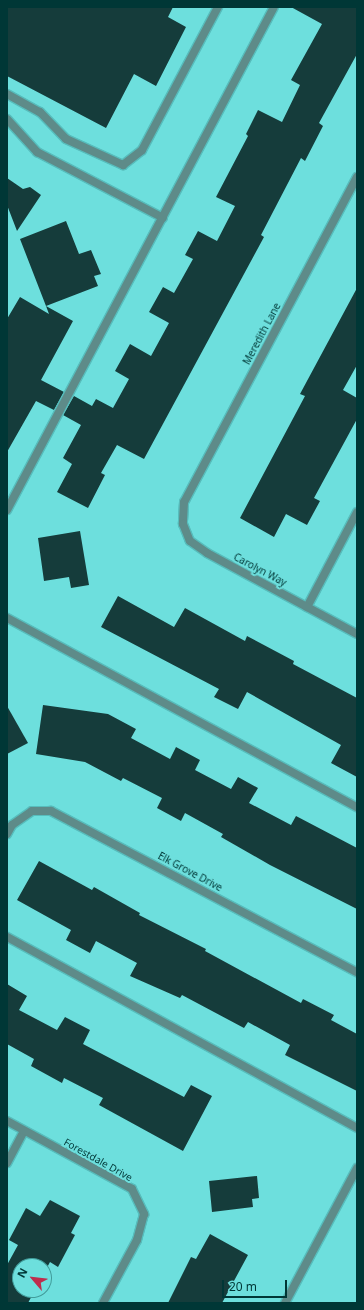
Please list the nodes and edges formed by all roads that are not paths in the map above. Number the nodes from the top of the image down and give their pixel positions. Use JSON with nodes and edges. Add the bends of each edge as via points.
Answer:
{"nodes":[{"id":1,"x":218,"y":7,"type":"edge"},
{"id":2,"x":274,"y":7,"type":"edge"},
{"id":3,"x":7,"y":94,"type":"edge"},
{"id":4,"x":7,"y":119,"type":"edge"},
{"id":5,"x":357,"y":177,"type":"edge"},
{"id":6,"x":163,"y":218,"type":"junction"},
{"id":7,"x":184,"y":502,"type":"joint"},
{"id":8,"x":7,"y":510,"type":"edge"},
{"id":9,"x":357,"y":512,"type":"edge"},
{"id":10,"x":307,"y":607,"type":"junction"},
{"id":11,"x":7,"y":618,"type":"edge"},
{"id":12,"x":357,"y":634,"type":"edge"},
{"id":13,"x":357,"y":807,"type":"edge"},
{"id":14,"x":7,"y":834,"type":"edge"},
{"id":15,"x":7,"y":937,"type":"edge"},
{"id":16,"x":357,"y":972,"type":"edge"},
{"id":17,"x":7,"y":1121,"type":"edge"},
{"id":18,"x":357,"y":1128,"type":"edge"},
{"id":19,"x":24,"y":1131,"type":"junction"},
{"id":20,"x":7,"y":1163,"type":"edge"},
{"id":21,"x":357,"y":1168,"type":"edge"},
{"id":22,"x":103,"y":1303,"type":"edge"},
{"id":23,"x":285,"y":1303,"type":"edge"}],
"edges":[{"from":1,"to":3,"type":"street","via":[[142,150],[123,165],[66,139],[40,112]]},
{"from":2,"to":6,"type":"street"},
{"from":4,"to":6,"type":"street","via":[[37,152]]},
{"from":5,"to":7,"type":"street","name":"Meredith Lane"},
{"from":6,"to":8,"type":"street"},
{"from":7,"to":10,"type":"street","name":"Carolyn Way","via":[[183,524],[190,541],[207,553]]},
{"from":9,"to":10,"type":"street"},
{"from":10,"to":12,"type":"street","name":"Carolyn Way"},
{"from":11,"to":13,"type":"street"},
{"from":14,"to":16,"type":"street","name":"Elk Grove Drive","via":[[12,825],[32,811],[51,811],[64,816]]},
{"from":15,"to":18,"type":"street"},
{"from":17,"to":19,"type":"street","name":"Forestdale Drive"},
{"from":19,"to":20,"type":"street"},
{"from":19,"to":22,"type":"street","name":"Forestdale Drive","via":[[132,1189],[144,1214],[137,1240]]},
{"from":21,"to":23,"type":"street"}]}
